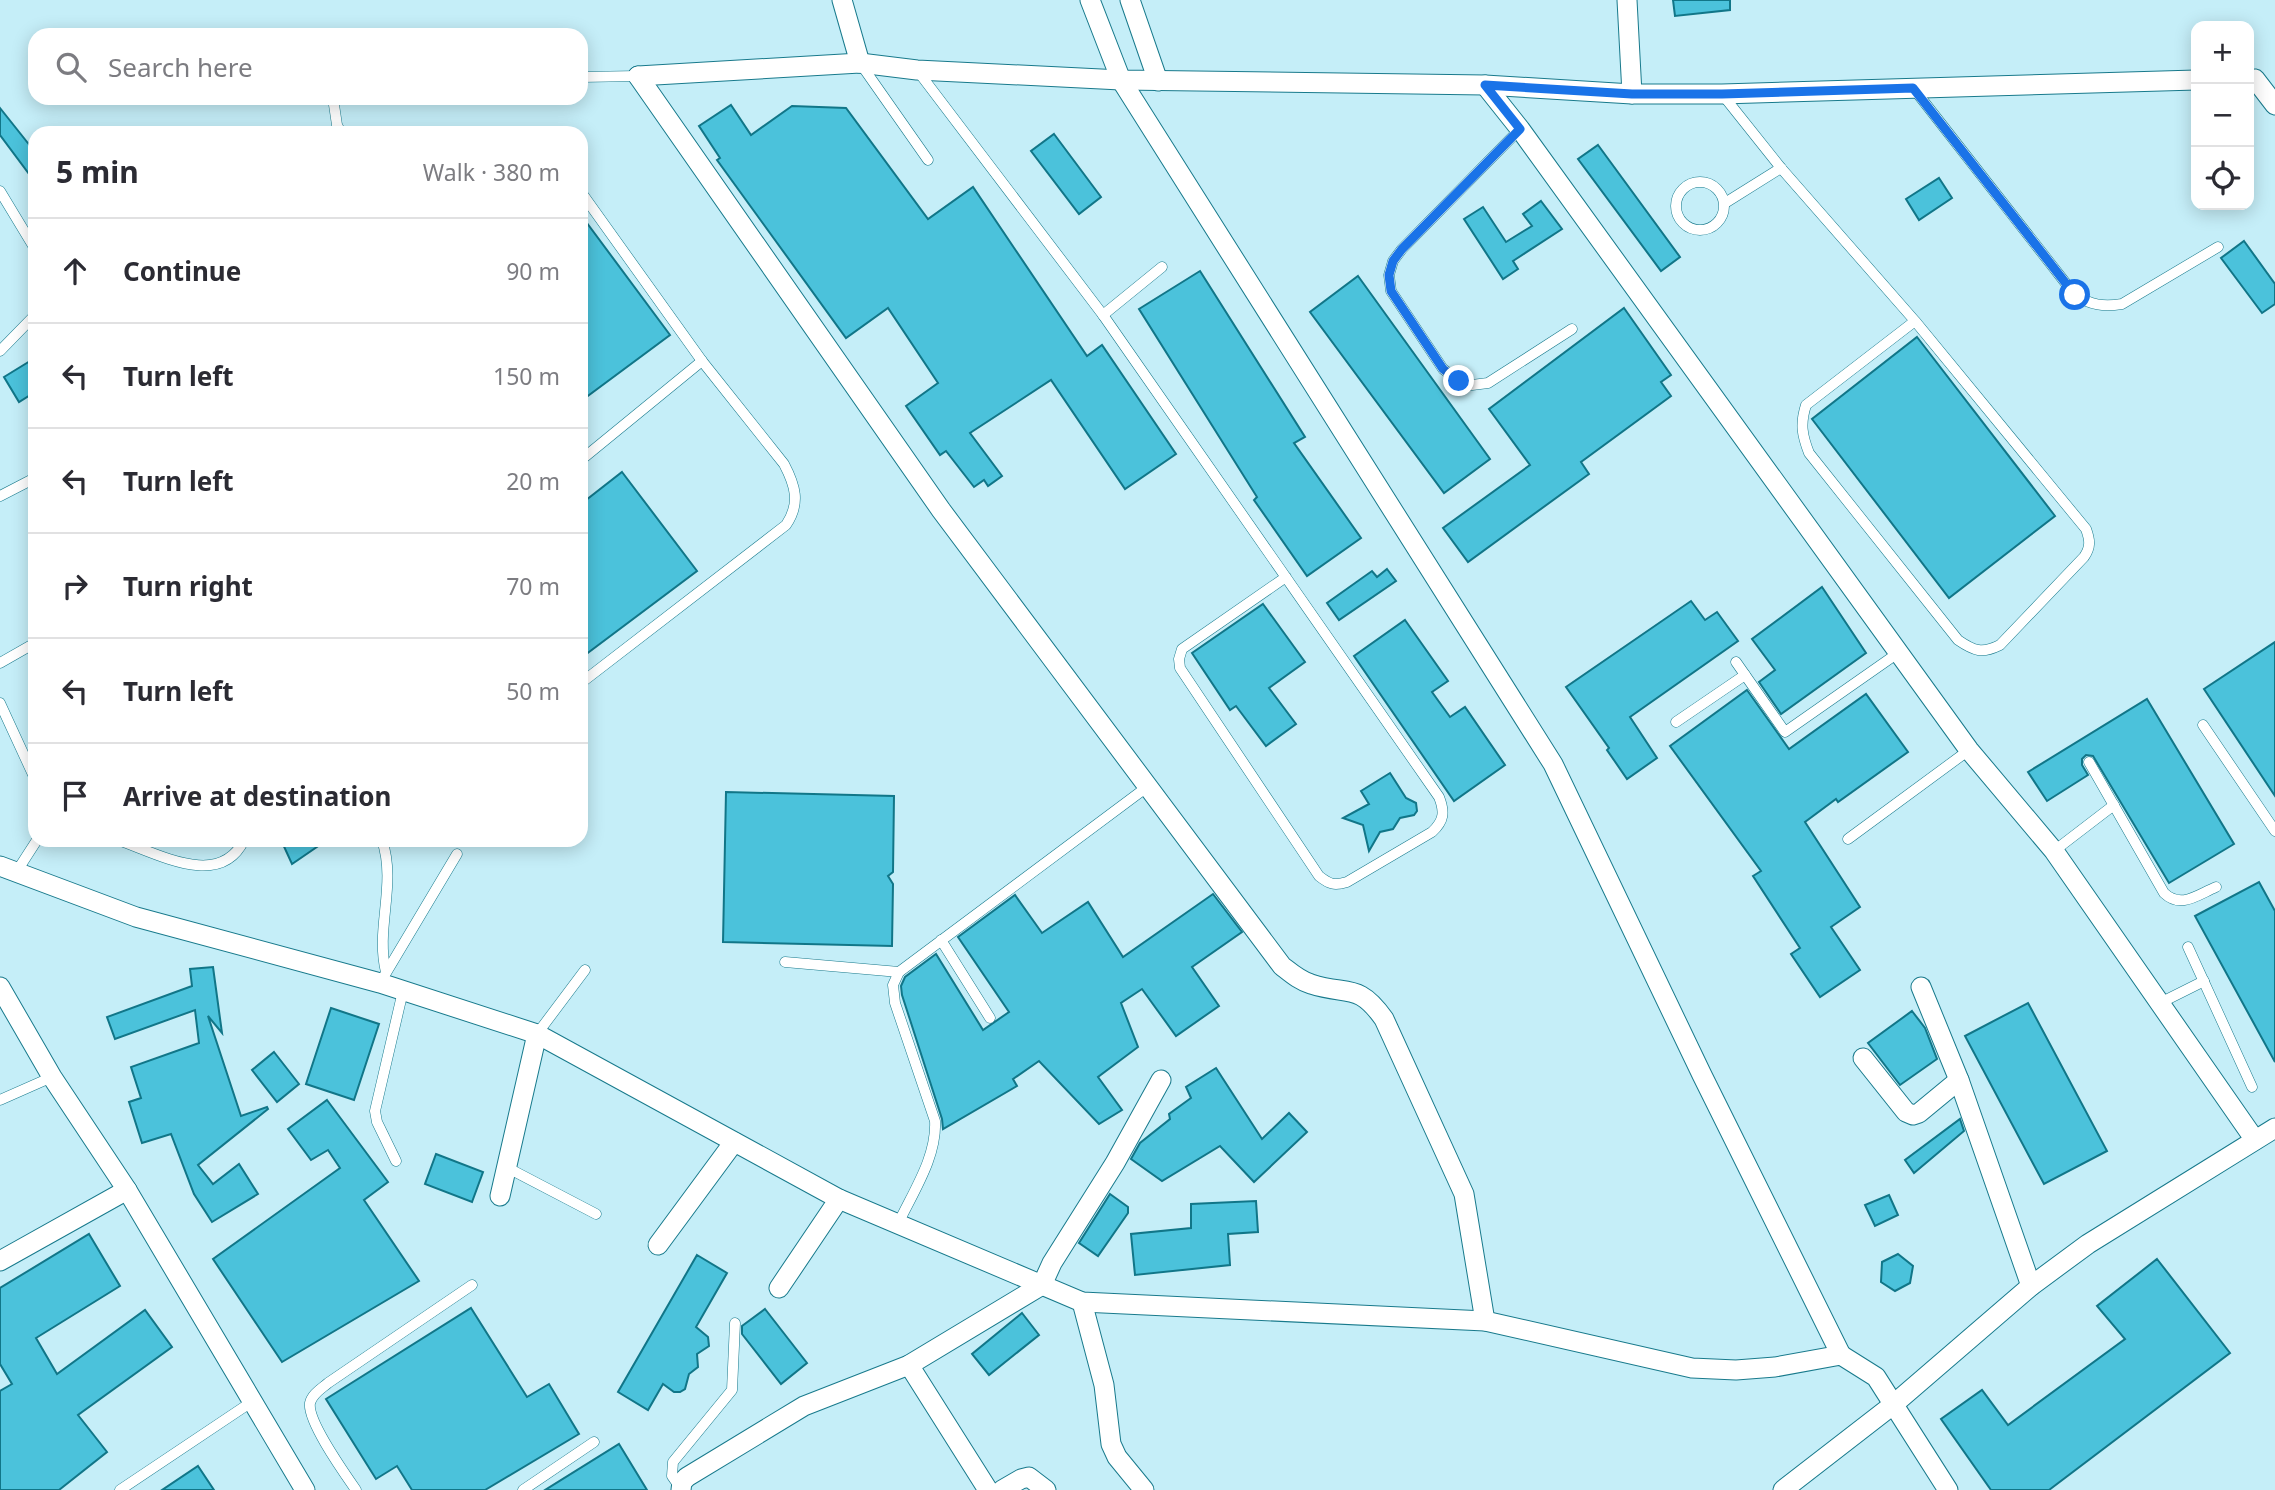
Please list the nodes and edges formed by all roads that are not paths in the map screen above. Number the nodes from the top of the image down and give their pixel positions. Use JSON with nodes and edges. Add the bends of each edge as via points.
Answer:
{"nodes":[{"id":1,"x":842,"y":0,"type":"edge"},
{"id":2,"x":1090,"y":0,"type":"edge"},
{"id":3,"x":1130,"y":0,"type":"edge"},
{"id":4,"x":1627,"y":0,"type":"edge"},
{"id":5,"x":860,"y":63,"type":"junction"},
{"id":6,"x":917,"y":70,"type":"junction"},
{"id":7,"x":638,"y":76,"type":"junction"},
{"id":8,"x":588,"y":77,"type":"edge"},
{"id":9,"x":2260,"y":78,"type":"edge"},
{"id":10,"x":1121,"y":80,"type":"junction"},
{"id":11,"x":2191,"y":80,"type":"edge"},
{"id":12,"x":1158,"y":81,"type":"junction"},
{"id":13,"x":1485,"y":85,"type":"junction"},
{"id":14,"x":1913,"y":88,"type":"junction"},
{"id":15,"x":1632,"y":94,"type":"junction"},
{"id":16,"x":1722,"y":94,"type":"junction"},
{"id":17,"x":333,"y":105,"type":"edge"},
{"id":18,"x":2275,"y":105,"type":"edge"},
{"id":19,"x":338,"y":126,"type":"edge"},
{"id":20,"x":1520,"y":129,"type":"junction"},
{"id":21,"x":928,"y":160,"type":"dead end"},
{"id":22,"x":1781,"y":168,"type":"junction"},
{"id":23,"x":0,"y":191,"type":"edge"},
{"id":24,"x":588,"y":202,"type":"edge"},
{"id":25,"x":1724,"y":203,"type":"junction"},
{"id":26,"x":28,"y":237,"type":"edge"},
{"id":27,"x":2217,"y":247,"type":"dead end"},
{"id":28,"x":1162,"y":267,"type":"dead end"},
{"id":29,"x":1103,"y":315,"type":"junction"},
{"id":30,"x":1915,"y":321,"type":"junction"},
{"id":31,"x":28,"y":322,"type":"edge"},
{"id":32,"x":1572,"y":329,"type":"dead end"},
{"id":33,"x":1,"y":348,"type":"edge"},
{"id":34,"x":702,"y":361,"type":"junction"},
{"id":35,"x":588,"y":454,"type":"edge"},
{"id":36,"x":28,"y":482,"type":"edge"},
{"id":37,"x":0,"y":496,"type":"edge"},
{"id":38,"x":1286,"y":577,"type":"junction"},
{"id":39,"x":28,"y":647,"type":"edge"},
{"id":40,"x":1898,"y":653,"type":"junction"},
{"id":41,"x":1736,"y":662,"type":"dead end"},
{"id":42,"x":0,"y":663,"type":"edge"},
{"id":43,"x":1745,"y":675,"type":"junction"},
{"id":44,"x":588,"y":678,"type":"edge"},
{"id":45,"x":0,"y":703,"type":"edge"},
{"id":46,"x":1676,"y":722,"type":"dead end"},
{"id":47,"x":2203,"y":725,"type":"dead end"},
{"id":48,"x":1969,"y":750,"type":"junction"},
{"id":49,"x":2089,"y":762,"type":"dead end"},
{"id":50,"x":28,"y":764,"type":"edge"},
{"id":51,"x":1147,"y":787,"type":"junction"},
{"id":52,"x":2114,"y":805,"type":"junction"},
{"id":53,"x":2275,"y":831,"type":"edge"},
{"id":54,"x":1848,"y":839,"type":"dead end"},
{"id":55,"x":30,"y":847,"type":"edge"},
{"id":56,"x":138,"y":847,"type":"edge"},
{"id":57,"x":240,"y":847,"type":"edge"},
{"id":58,"x":384,"y":847,"type":"edge"},
{"id":59,"x":2054,"y":851,"type":"junction"},
{"id":60,"x":457,"y":854,"type":"dead end"},
{"id":61,"x":8,"y":869,"type":"edge"},
{"id":62,"x":2216,"y":887,"type":"dead end"},
{"id":63,"x":941,"y":940,"type":"junction"},
{"id":64,"x":2188,"y":947,"type":"dead end"},
{"id":65,"x":785,"y":962,"type":"dead end"},
{"id":66,"x":585,"y":970,"type":"dead end"},
{"id":67,"x":899,"y":972,"type":"junction"},
{"id":68,"x":383,"y":978,"type":"junction"},
{"id":69,"x":2204,"y":981,"type":"junction"},
{"id":70,"x":0,"y":987,"type":"edge"},
{"id":71,"x":1921,"y":987,"type":"dead end"},
{"id":72,"x":403,"y":991,"type":"junction"},
{"id":73,"x":2158,"y":1004,"type":"junction"},
{"id":74,"x":990,"y":1018,"type":"dead end"},
{"id":75,"x":537,"y":1034,"type":"junction"},
{"id":76,"x":1863,"y":1058,"type":"dead end"},
{"id":77,"x":52,"y":1077,"type":"junction"},
{"id":78,"x":1161,"y":1080,"type":"dead end"},
{"id":79,"x":1959,"y":1080,"type":"junction"},
{"id":80,"x":2252,"y":1087,"type":"dead end"},
{"id":81,"x":0,"y":1100,"type":"edge"},
{"id":82,"x":2275,"y":1128,"type":"edge"},
{"id":83,"x":2255,"y":1140,"type":"junction"},
{"id":84,"x":734,"y":1142,"type":"junction"},
{"id":85,"x":396,"y":1161,"type":"dead end"},
{"id":86,"x":508,"y":1168,"type":"junction"},
{"id":87,"x":127,"y":1190,"type":"junction"},
{"id":88,"x":500,"y":1196,"type":"dead end"},
{"id":89,"x":839,"y":1199,"type":"junction"},
{"id":90,"x":596,"y":1214,"type":"dead end"},
{"id":91,"x":898,"y":1224,"type":"junction"},
{"id":92,"x":658,"y":1245,"type":"dead end"},
{"id":93,"x":0,"y":1261,"type":"edge"},
{"id":94,"x":472,"y":1285,"type":"dead end"},
{"id":95,"x":1042,"y":1285,"type":"junction"},
{"id":96,"x":2031,"y":1286,"type":"junction"},
{"id":97,"x":779,"y":1288,"type":"dead end"},
{"id":98,"x":1082,"y":1302,"type":"junction"},
{"id":99,"x":1485,"y":1321,"type":"junction"},
{"id":100,"x":735,"y":1323,"type":"dead end"},
{"id":101,"x":1841,"y":1355,"type":"junction"},
{"id":102,"x":909,"y":1365,"type":"junction"},
{"id":103,"x":253,"y":1401,"type":"junction"},
{"id":104,"x":1894,"y":1404,"type":"junction"},
{"id":105,"x":594,"y":1442,"type":"dead end"},
{"id":106,"x":680,"y":1488,"type":"edge"},
{"id":107,"x":120,"y":1490,"type":"edge"},
{"id":108,"x":306,"y":1490,"type":"edge"},
{"id":109,"x":356,"y":1490,"type":"edge"},
{"id":110,"x":523,"y":1490,"type":"edge"},
{"id":111,"x":988,"y":1490,"type":"edge"},
{"id":112,"x":1002,"y":1490,"type":"edge"},
{"id":113,"x":1046,"y":1490,"type":"edge"},
{"id":114,"x":1144,"y":1490,"type":"edge"},
{"id":115,"x":1783,"y":1490,"type":"edge"},
{"id":116,"x":1948,"y":1490,"type":"edge"}],
"edges":[{"from":1,"to":5,"type":"street"},
{"from":2,"to":10,"type":"street"},
{"from":3,"to":12,"type":"street"},
{"from":4,"to":15,"type":"street"},
{"from":5,"to":6,"type":"street"},
{"from":5,"to":7,"type":"street"},
{"from":5,"to":21,"type":"lane"},
{"from":6,"to":10,"type":"street"},
{"from":6,"to":29,"type":"lane"},
{"from":7,"to":8,"type":"lane"},
{"from":7,"to":51,"type":"street","via":[[941,510]]},
{"from":9,"to":18,"type":"street"},
{"from":10,"to":12,"type":"street"},
{"from":10,"to":101,"type":"street","via":[[1553,764]]},
{"from":11,"to":14,"type":"street"},
{"from":12,"to":13,"type":"street"},
{"from":13,"to":15,"type":"street"},
{"from":13,"to":20,"type":"street"},
{"from":14,"to":16,"type":"street"},
{"from":14,"to":27,"type":"lane","via":[[2075,295],[2086,302],[2104,307],[2122,304]]},
{"from":15,"to":16,"type":"street"},
{"from":16,"to":22,"type":"lane"},
{"from":17,"to":19,"type":"lane"},
{"from":20,"to":32,"type":"lane","via":[[1402,249],[1389,275],[1391,291],[1443,369],[1472,385],[1488,383]]},
{"from":20,"to":40,"type":"street"},
{"from":22,"to":25,"type":"lane"},
{"from":22,"to":30,"type":"lane"},
{"from":23,"to":26,"type":"lane"},
{"from":24,"to":34,"type":"lane"},
{"from":25,"to":25,"type":"lane","via":[[1715,187],[1697,182],[1681,191],[1676,209],[1685,225],[1703,230],[1720,221]]},
{"from":28,"to":29,"type":"lane"},
{"from":29,"to":38,"type":"lane"},
{"from":30,"to":30,"type":"lane","via":[[2090,539],[2084,557],[2000,645],[1987,651],[1971,649],[1958,640],[1808,453],[1801,433],[1806,405]]},
{"from":31,"to":33,"type":"lane"},
{"from":34,"to":35,"type":"lane"},
{"from":34,"to":44,"type":"lane","via":[[783,464],[793,481],[794,513],[775,533]]},
{"from":36,"to":37,"type":"lane"},
{"from":38,"to":38,"type":"lane","via":[[1182,649],[1180,668],[1319,876],[1338,885],[1432,832],[1441,823],[1444,810]]},
{"from":39,"to":42,"type":"lane"},
{"from":40,"to":43,"type":"lane","via":[[1785,732]]},
{"from":40,"to":48,"type":"street"},
{"from":41,"to":43,"type":"lane"},
{"from":43,"to":46,"type":"lane"},
{"from":45,"to":50,"type":"lane"},
{"from":47,"to":53,"type":"lane"},
{"from":48,"to":54,"type":"lane"},
{"from":48,"to":59,"type":"street"},
{"from":49,"to":52,"type":"lane"},
{"from":51,"to":63,"type":"lane"},
{"from":51,"to":99,"type":"street","via":[[1282,966],[1312,985],[1356,992],[1372,1002],[1384,1019],[1464,1194]]},
{"from":52,"to":59,"type":"lane"},
{"from":52,"to":62,"type":"lane","via":[[2172,900],[2180,902]]},
{"from":55,"to":61,"type":"lane"},
{"from":56,"to":57,"type":"lane","via":[[206,867],[225,863]]},
{"from":58,"to":68,"type":"lane","via":[[389,876]]},
{"from":59,"to":73,"type":"street"},
{"from":60,"to":68,"type":"lane"},
{"from":61,"to":68,"type":"street","via":[[136,917]]},
{"from":63,"to":67,"type":"lane"},
{"from":63,"to":74,"type":"lane"},
{"from":64,"to":69,"type":"lane"},
{"from":65,"to":67,"type":"lane"},
{"from":66,"to":75,"type":"lane"},
{"from":67,"to":91,"type":"lane","via":[[893,985],[895,1003],[936,1135]]},
{"from":68,"to":72,"type":"street"},
{"from":69,"to":73,"type":"lane"},
{"from":69,"to":80,"type":"lane"},
{"from":70,"to":77,"type":"street"},
{"from":71,"to":79,"type":"street"},
{"from":72,"to":75,"type":"street"},
{"from":72,"to":85,"type":"lane","via":[[375,1111]]},
{"from":73,"to":83,"type":"street"},
{"from":75,"to":84,"type":"street"},
{"from":75,"to":86,"type":"street"},
{"from":76,"to":79,"type":"street","via":[[1913,1115]]},
{"from":77,"to":81,"type":"lane"},
{"from":77,"to":87,"type":"street"},
{"from":78,"to":95,"type":"street"},
{"from":79,"to":96,"type":"street"},
{"from":82,"to":83,"type":"street"},
{"from":83,"to":96,"type":"street","via":[[2088,1244]]},
{"from":84,"to":89,"type":"street"},
{"from":84,"to":92,"type":"street"},
{"from":86,"to":88,"type":"street"},
{"from":86,"to":90,"type":"lane"},
{"from":87,"to":93,"type":"street"},
{"from":87,"to":103,"type":"street"},
{"from":89,"to":91,"type":"street"},
{"from":89,"to":97,"type":"street"},
{"from":91,"to":95,"type":"street"},
{"from":94,"to":109,"type":"lane","via":[[314,1395],[312,1416]]},
{"from":95,"to":98,"type":"street"},
{"from":95,"to":102,"type":"street"},
{"from":96,"to":104,"type":"street"},
{"from":98,"to":99,"type":"street"},
{"from":98,"to":114,"type":"street","via":[[1104,1385],[1111,1444]]},
{"from":99,"to":101,"type":"street","via":[[1692,1368],[1775,1367]]},
{"from":100,"to":106,"type":"lane","via":[[732,1390],[673,1462],[672,1476]]},
{"from":101,"to":104,"type":"street","via":[[1876,1377]]},
{"from":102,"to":106,"type":"street","via":[[804,1406],[687,1477]]},
{"from":102,"to":111,"type":"street"},
{"from":103,"to":107,"type":"lane"},
{"from":103,"to":108,"type":"street"},
{"from":104,"to":115,"type":"street"},
{"from":104,"to":116,"type":"street"},
{"from":105,"to":110,"type":"lane"},
{"from":112,"to":113,"type":"street","via":[[1029,1477]]}]}
